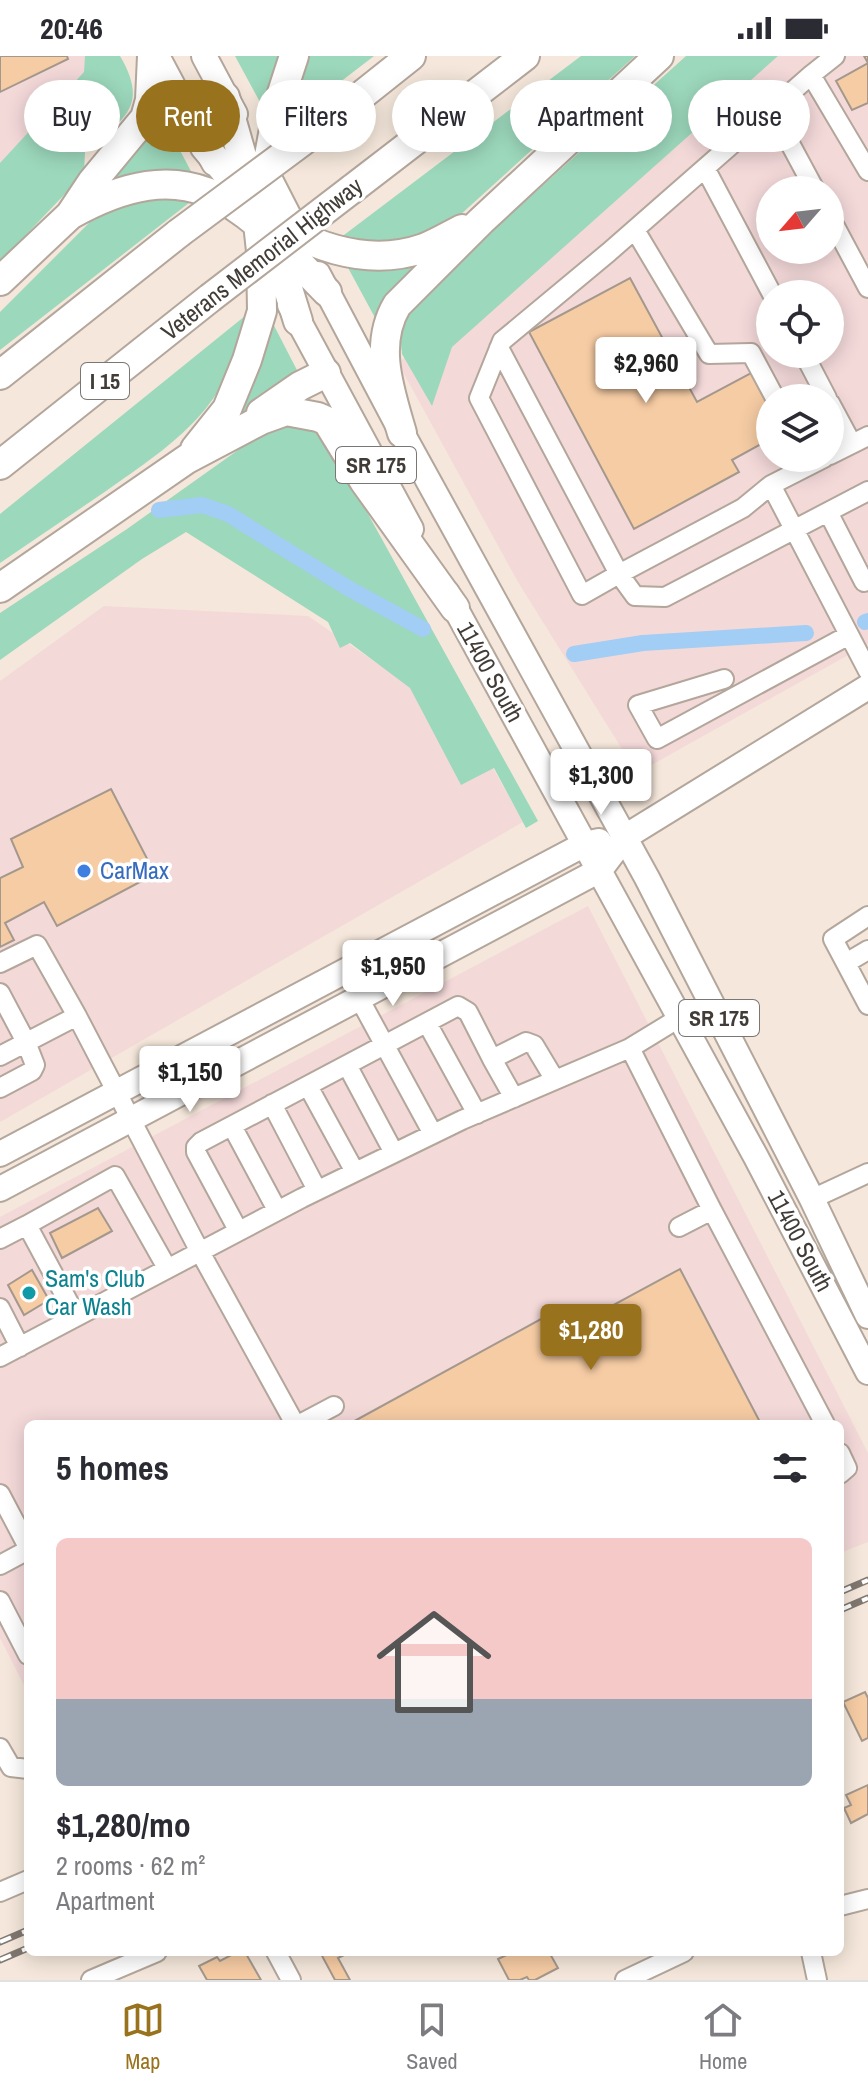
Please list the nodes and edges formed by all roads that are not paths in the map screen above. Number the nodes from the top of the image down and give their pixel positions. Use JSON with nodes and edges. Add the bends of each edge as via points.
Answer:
{"nodes":[{"id":1,"x":155,"y":56,"type":"edge"},
{"id":2,"x":204,"y":56,"type":"edge"},
{"id":3,"x":294,"y":56,"type":"edge"},
{"id":4,"x":411,"y":56,"type":"edge"},
{"id":5,"x":525,"y":56,"type":"edge"},
{"id":6,"x":659,"y":56,"type":"edge"},
{"id":7,"x":835,"y":56,"type":"edge"},
{"id":8,"x":811,"y":75,"type":"junction"},
{"id":9,"x":168,"y":80,"type":"edge"},
{"id":10,"x":216,"y":80,"type":"edge"},
{"id":11,"x":805,"y":80,"type":"edge"},
{"id":12,"x":240,"y":124,"type":"edge"},
{"id":13,"x":209,"y":152,"type":"edge"},
{"id":14,"x":240,"y":152,"type":"edge"},
{"id":15,"x":723,"y":152,"type":"edge"},
{"id":16,"x":795,"y":152,"type":"edge"},
{"id":17,"x":705,"y":168,"type":"junction"},
{"id":18,"x":868,"y":171,"type":"edge"},
{"id":19,"x":266,"y":172,"type":"junction"},
{"id":20,"x":807,"y":176,"type":"edge"},
{"id":21,"x":70,"y":215,"type":"junction"},
{"id":22,"x":481,"y":221,"type":"junction"},
{"id":23,"x":259,"y":223,"type":"junction"},
{"id":24,"x":635,"y":230,"type":"junction"},
{"id":25,"x":300,"y":237,"type":"junction"},
{"id":26,"x":844,"y":243,"type":"edge"},
{"id":27,"x":765,"y":280,"type":"edge"},
{"id":28,"x":0,"y":281,"type":"edge"},
{"id":29,"x":868,"y":288,"type":"edge"},
{"id":30,"x":327,"y":292,"type":"junction"},
{"id":31,"x":298,"y":321,"type":"joint"},
{"id":32,"x":499,"y":348,"type":"junction"},
{"id":33,"x":326,"y":373,"type":"junction"},
{"id":34,"x":0,"y":375,"type":"edge"},
{"id":35,"x":768,"y":384,"type":"edge"},
{"id":36,"x":844,"y":419,"type":"edge"},
{"id":37,"x":402,"y":433,"type":"junction"},
{"id":38,"x":232,"y":435,"type":"junction"},
{"id":39,"x":860,"y":440,"type":"edge"},
{"id":40,"x":187,"y":459,"type":"junction"},
{"id":41,"x":0,"y":465,"type":"edge"},
{"id":42,"x":793,"y":472,"type":"edge"},
{"id":43,"x":771,"y":485,"type":"junction"},
{"id":44,"x":868,"y":491,"type":"edge"},
{"id":45,"x":828,"y":512,"type":"junction"},
{"id":46,"x":794,"y":530,"type":"junction"},
{"id":47,"x":619,"y":574,"type":"junction"},
{"id":48,"x":868,"y":580,"type":"edge"},
{"id":49,"x":0,"y":588,"type":"edge"},
{"id":50,"x":455,"y":608,"type":"junction"},
{"id":51,"x":849,"y":635,"type":"junction"},
{"id":52,"x":868,"y":671,"type":"edge"},
{"id":53,"x":724,"y":679,"type":"dead end"},
{"id":54,"x":868,"y":687,"type":"edge"},
{"id":55,"x":625,"y":837,"type":"junction"},
{"id":56,"x":585,"y":844,"type":"junction"},
{"id":57,"x":600,"y":870,"type":"junction"},
{"id":58,"x":868,"y":916,"type":"edge"},
{"id":59,"x":868,"y":950,"type":"edge"},
{"id":60,"x":0,"y":963,"type":"edge"},
{"id":61,"x":846,"y":963,"type":"junction"},
{"id":62,"x":0,"y":993,"type":"edge"},
{"id":63,"x":359,"y":998,"type":"junction"},
{"id":64,"x":868,"y":1005,"type":"edge"},
{"id":65,"x":77,"y":1016,"type":"junction"},
{"id":66,"x":679,"y":1018,"type":"junction"},
{"id":67,"x":427,"y":1023,"type":"junction"},
{"id":68,"x":26,"y":1042,"type":"junction"},
{"id":69,"x":385,"y":1046,"type":"junction"},
{"id":70,"x":630,"y":1048,"type":"junction"},
{"id":71,"x":0,"y":1056,"type":"edge"},
{"id":72,"x":492,"y":1059,"type":"junction"},
{"id":73,"x":347,"y":1065,"type":"junction"},
{"id":74,"x":555,"y":1080,"type":"junction"},
{"id":75,"x":308,"y":1086,"type":"junction"},
{"id":76,"x":0,"y":1088,"type":"edge"},
{"id":77,"x":117,"y":1091,"type":"junction"},
{"id":78,"x":514,"y":1098,"type":"junction"},
{"id":79,"x":272,"y":1104,"type":"junction"},
{"id":80,"x":477,"y":1114,"type":"junction"},
{"id":81,"x":130,"y":1119,"type":"junction"},
{"id":82,"x":232,"y":1126,"type":"junction"},
{"id":83,"x":433,"y":1134,"type":"junction"},
{"id":84,"x":394,"y":1153,"type":"junction"},
{"id":85,"x":0,"y":1154,"type":"edge"},
{"id":86,"x":355,"y":1172,"type":"junction"},
{"id":87,"x":868,"y":1173,"type":"edge"},
{"id":88,"x":0,"y":1189,"type":"edge"},
{"id":89,"x":317,"y":1190,"type":"junction"},
{"id":90,"x":812,"y":1199,"type":"junction"},
{"id":91,"x":277,"y":1210,"type":"junction"},
{"id":92,"x":712,"y":1210,"type":"junction"},
{"id":93,"x":27,"y":1225,"type":"junction"},
{"id":94,"x":679,"y":1227,"type":"dead end"},
{"id":95,"x":238,"y":1230,"type":"junction"},
{"id":96,"x":0,"y":1239,"type":"edge"},
{"id":97,"x":199,"y":1250,"type":"junction"},
{"id":98,"x":167,"y":1268,"type":"junction"},
{"id":99,"x":0,"y":1308,"type":"edge"},
{"id":100,"x":76,"y":1316,"type":"junction"},
{"id":101,"x":868,"y":1316,"type":"edge"},
{"id":102,"x":20,"y":1347,"type":"junction"},
{"id":103,"x":0,"y":1357,"type":"edge"},
{"id":104,"x":868,"y":1372,"type":"edge"},
{"id":105,"x":334,"y":1406,"type":"dead end"},
{"id":106,"x":295,"y":1420,"type":"edge"},
{"id":107,"x":305,"y":1420,"type":"edge"},
{"id":108,"x":823,"y":1420,"type":"edge"},
{"id":109,"x":0,"y":1494,"type":"edge"},
{"id":110,"x":24,"y":1540,"type":"edge"},
{"id":111,"x":24,"y":1550,"type":"edge"},
{"id":112,"x":0,"y":1565,"type":"edge"},
{"id":113,"x":0,"y":1601,"type":"edge"},
{"id":114,"x":24,"y":1647,"type":"edge"},
{"id":115,"x":0,"y":1748,"type":"edge"},
{"id":116,"x":13,"y":1769,"type":"edge"},
{"id":117,"x":24,"y":1882,"type":"edge"},
{"id":118,"x":0,"y":1892,"type":"edge"},
{"id":119,"x":868,"y":1899,"type":"edge"},
{"id":120,"x":844,"y":1905,"type":"edge"},
{"id":121,"x":148,"y":1956,"type":"edge"},
{"id":122,"x":278,"y":1956,"type":"edge"},
{"id":123,"x":679,"y":1956,"type":"edge"},
{"id":124,"x":812,"y":1956,"type":"edge"},
{"id":125,"x":658,"y":1973,"type":"edge"},
{"id":126,"x":91,"y":1980,"type":"edge"},
{"id":127,"x":291,"y":1980,"type":"edge"},
{"id":128,"x":625,"y":1980,"type":"edge"},
{"id":129,"x":817,"y":1980,"type":"edge"}],
"edges":[{"from":1,"to":9,"type":"main road"},
{"from":1,"to":21,"type":"highway","via":[[145,118]]},
{"from":2,"to":10,"type":"main road","name":"11400 South","number":"SR 175"},
{"from":3,"to":19,"type":"highway"},
{"from":4,"to":34,"type":"highway","bridge":true},
{"from":5,"to":41,"type":"highway","name":"Veterans Memorial Highway","number":"I 15","bridge":true},
{"from":6,"to":22,"type":"highway"},
{"from":7,"to":8,"type":"street"},
{"from":8,"to":11,"type":"street"},
{"from":8,"to":18,"type":"street"},
{"from":12,"to":19,"type":"main road","name":"11400 South","number":"SR 175"},
{"from":13,"to":23,"type":"highway"},
{"from":14,"to":23,"type":"highway"},
{"from":15,"to":17,"type":"street"},
{"from":16,"to":20,"type":"street"},
{"from":17,"to":24,"type":"street"},
{"from":17,"to":27,"type":"street"},
{"from":19,"to":23,"type":"highway"},
{"from":19,"to":25,"type":"main road","name":"11400 South","number":"SR 175"},
{"from":21,"to":23,"type":"highway","via":[[95,201],[152,185],[180,185],[203,190]]},
{"from":21,"to":28,"type":"highway"},
{"from":22,"to":25,"type":"highway","via":[[423,248],[390,255],[337,251]]},
{"from":22,"to":37,"type":"highway","via":[[388,320],[387,382]]},
{"from":23,"to":25,"type":"highway"},
{"from":23,"to":30,"type":"highway"},
{"from":23,"to":31,"type":"highway"},
{"from":23,"to":40,"type":"highway","via":[[262,311],[227,409]]},
{"from":24,"to":32,"type":"street"},
{"from":24,"to":35,"type":"street","via":[[709,354],[751,353]]},
{"from":25,"to":30,"type":"main road","name":"11400 South","number":"SR 175"},
{"from":26,"to":29,"type":"street"},
{"from":30,"to":37,"type":"main road","name":"11400 South","number":"SR 175"},
{"from":31,"to":33,"type":"main road","name":"11400 South","number":"SR 175"},
{"from":32,"to":47,"type":"street"},
{"from":32,"to":47,"type":"street","via":[[479,398],[582,595]]},
{"from":33,"to":38,"type":"highway"},
{"from":33,"to":50,"type":"main road","name":"11400 South","number":"SR 175"},
{"from":36,"to":39,"type":"street"},
{"from":37,"to":55,"type":"main road","name":"11400 South","number":"SR 175"},
{"from":38,"to":40,"type":"highway"},
{"from":38,"to":50,"type":"highway","via":[[286,411],[327,421]]},
{"from":40,"to":49,"type":"highway"},
{"from":42,"to":43,"type":"street"},
{"from":43,"to":46,"type":"street"},
{"from":43,"to":47,"type":"street","via":[[743,508]]},
{"from":44,"to":45,"type":"street"},
{"from":45,"to":46,"type":"street"},
{"from":45,"to":48,"type":"street","via":[[864,582]]},
{"from":46,"to":47,"type":"street","via":[[665,597],[635,596]]},
{"from":46,"to":51,"type":"street"},
{"from":50,"to":56,"type":"main road","name":"11400 South","number":"SR 175"},
{"from":51,"to":52,"type":"street"},
{"from":51,"to":53,"type":"street","via":[[657,739],[638,705]]},
{"from":54,"to":55,"type":"main road"},
{"from":55,"to":56,"type":"main road"},
{"from":55,"to":57,"type":"main road"},
{"from":55,"to":90,"type":"main road","name":"11400 South","number":"SR 175"},
{"from":56,"to":57,"type":"main road","name":"11400 South","number":"SR 175"},
{"from":56,"to":77,"type":"main road"},
{"from":57,"to":63,"type":"main road"},
{"from":57,"to":66,"type":"main road","name":"11400 South","number":"SR 175"},
{"from":58,"to":61,"type":"street","via":[[833,939]]},
{"from":59,"to":61,"type":"street"},
{"from":60,"to":65,"type":"street","via":[[37,945]]},
{"from":61,"to":64,"type":"street"},
{"from":62,"to":68,"type":"street"},
{"from":63,"to":69,"type":"street"},
{"from":63,"to":81,"type":"main road"},
{"from":65,"to":68,"type":"street"},
{"from":65,"to":77,"type":"street"},
{"from":66,"to":70,"type":"street"},
{"from":66,"to":104,"type":"main road","name":"11400 South","number":"SR 175"},
{"from":67,"to":69,"type":"street"},
{"from":67,"to":72,"type":"street","via":[[458,1006],[464,1008]]},
{"from":67,"to":80,"type":"street"},
{"from":68,"to":71,"type":"street"},
{"from":68,"to":76,"type":"street","via":[[35,1061],[32,1071]]},
{"from":69,"to":73,"type":"street"},
{"from":69,"to":83,"type":"street"},
{"from":70,"to":74,"type":"street"},
{"from":70,"to":92,"type":"street"},
{"from":72,"to":74,"type":"street","via":[[526,1042],[534,1045]]},
{"from":72,"to":78,"type":"street"},
{"from":73,"to":75,"type":"street"},
{"from":73,"to":84,"type":"street"},
{"from":74,"to":78,"type":"street"},
{"from":75,"to":79,"type":"street"},
{"from":75,"to":86,"type":"street"},
{"from":77,"to":81,"type":"street"},
{"from":77,"to":85,"type":"main road"},
{"from":78,"to":80,"type":"street"},
{"from":79,"to":82,"type":"street"},
{"from":79,"to":89,"type":"street"},
{"from":80,"to":83,"type":"street"},
{"from":81,"to":88,"type":"main road"},
{"from":81,"to":97,"type":"street"},
{"from":82,"to":91,"type":"street"},
{"from":82,"to":95,"type":"street","via":[[201,1142],[196,1152]]},
{"from":83,"to":84,"type":"street"},
{"from":84,"to":86,"type":"street"},
{"from":86,"to":89,"type":"street"},
{"from":87,"to":90,"type":"street"},
{"from":89,"to":91,"type":"street"},
{"from":90,"to":101,"type":"main road","name":"11400 South","number":"SR 175"},
{"from":91,"to":95,"type":"street"},
{"from":92,"to":94,"type":"street"},
{"from":92,"to":108,"type":"street"},
{"from":93,"to":96,"type":"street"},
{"from":93,"to":98,"type":"street","via":[[115,1176]]},
{"from":93,"to":100,"type":"street"},
{"from":95,"to":97,"type":"street"},
{"from":97,"to":98,"type":"street"},
{"from":97,"to":106,"type":"street"},
{"from":98,"to":100,"type":"street"},
{"from":99,"to":102,"type":"street"},
{"from":100,"to":102,"type":"street"},
{"from":102,"to":103,"type":"street"},
{"from":105,"to":107,"type":"street"},
{"from":109,"to":110,"type":"street"},
{"from":111,"to":112,"type":"street"},
{"from":113,"to":114,"type":"street"},
{"from":115,"to":116,"type":"street"},
{"from":117,"to":118,"type":"street"},
{"from":119,"to":120,"type":"street"},
{"from":121,"to":126,"type":"street"},
{"from":122,"to":127,"type":"street"},
{"from":123,"to":125,"type":"street"},
{"from":124,"to":129,"type":"street"},
{"from":125,"to":128,"type":"street"}]}
